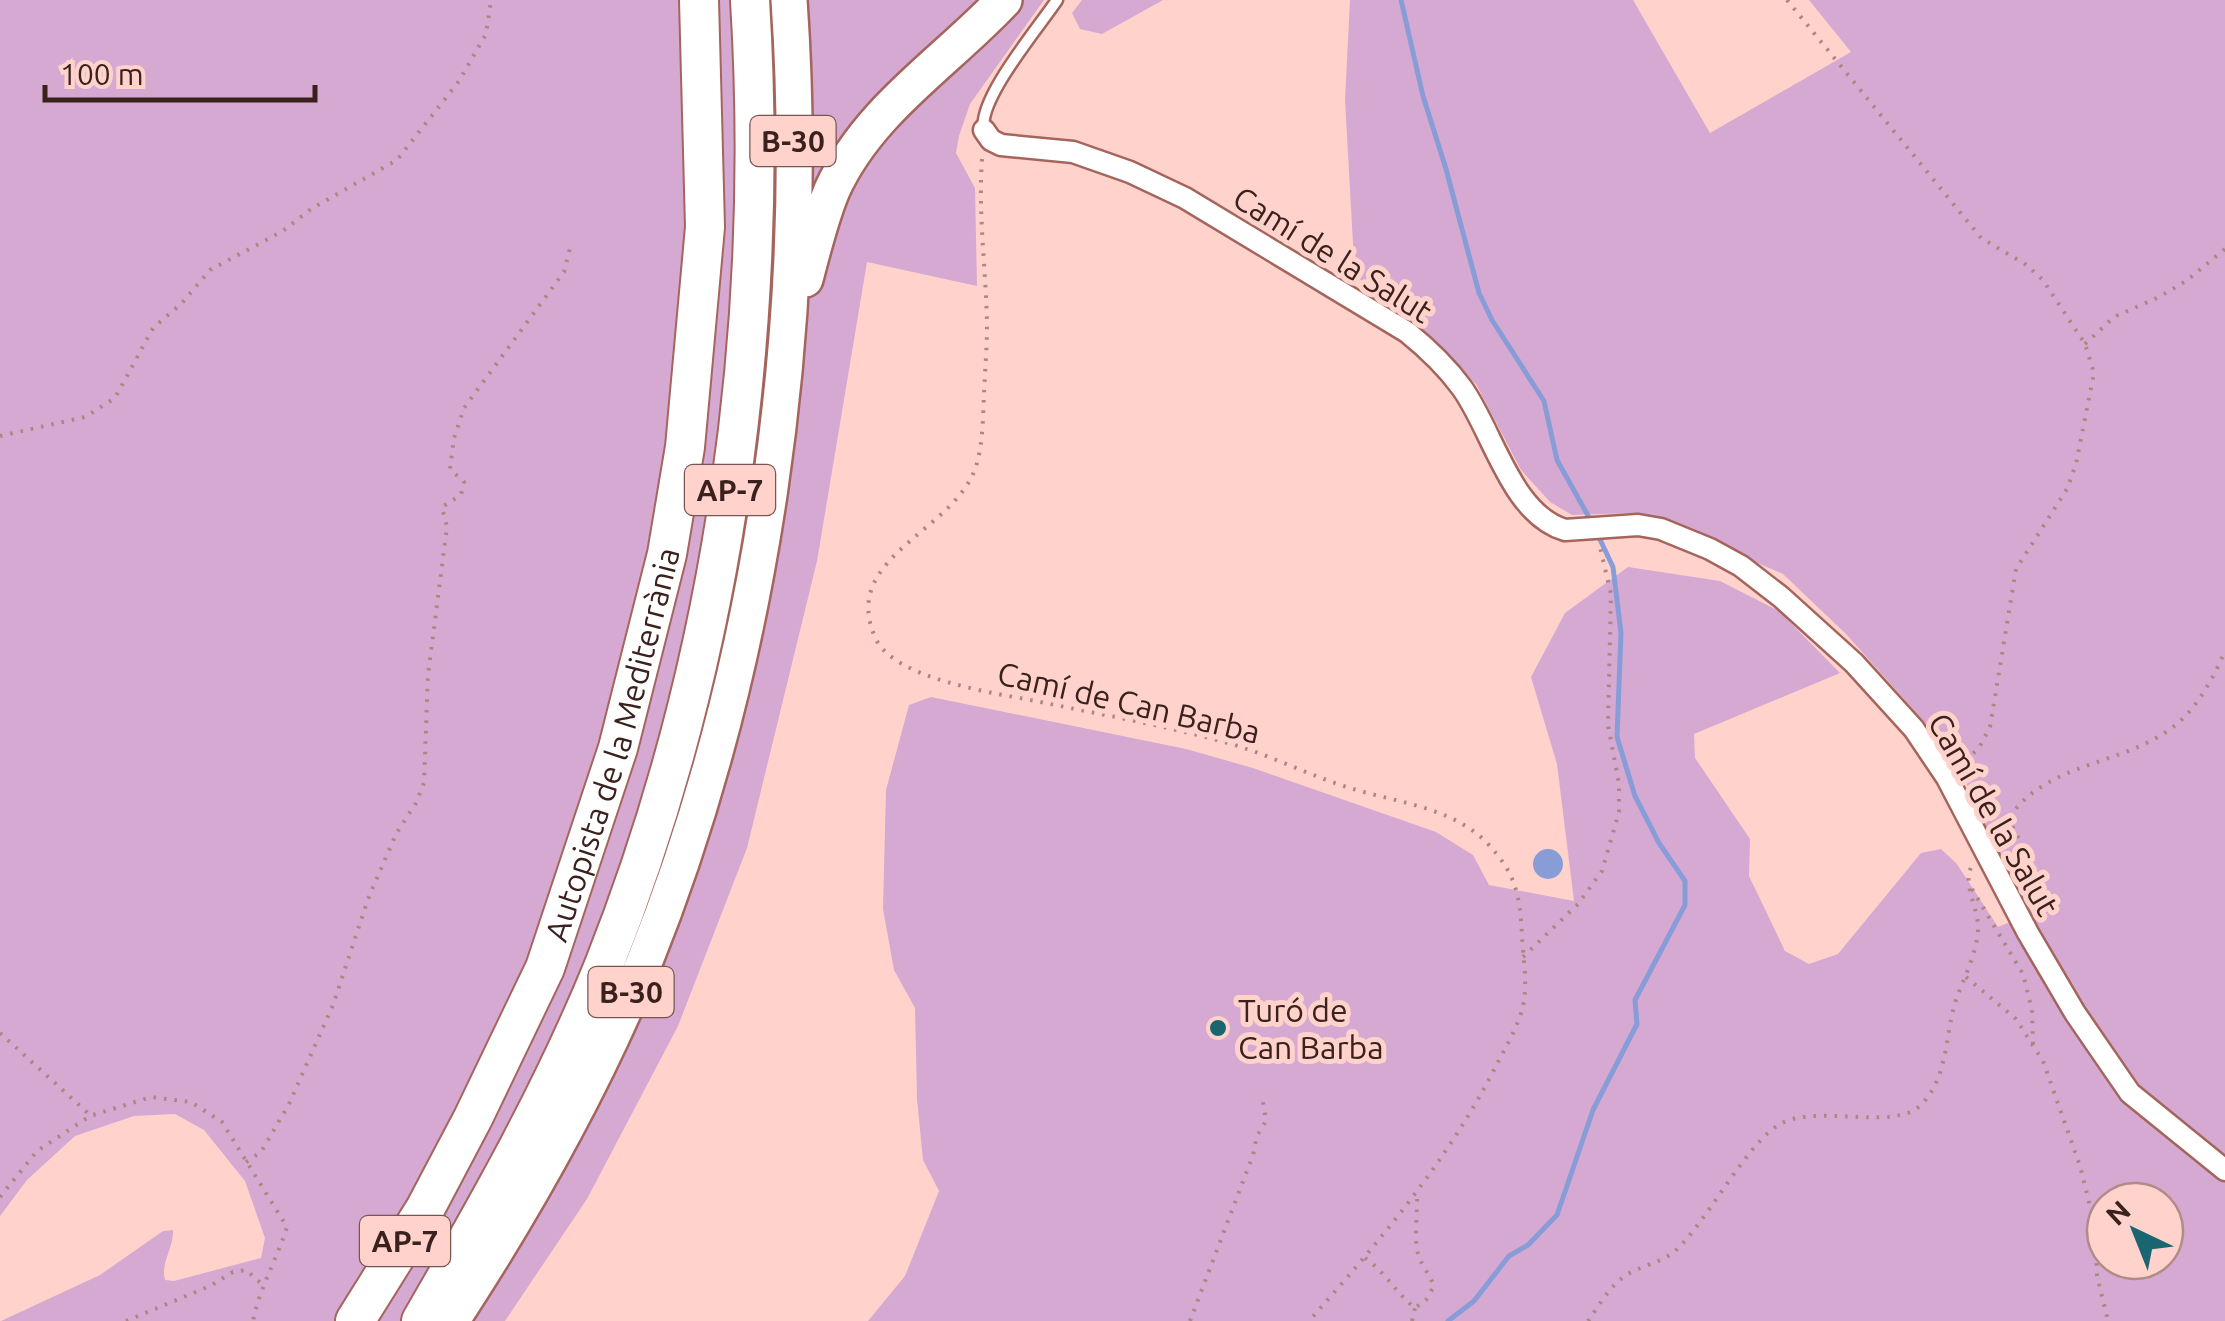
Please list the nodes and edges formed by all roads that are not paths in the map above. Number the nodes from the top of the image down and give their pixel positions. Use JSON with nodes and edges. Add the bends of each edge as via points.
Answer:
{"nodes":[{"id":1,"x":700,"y":0,"type":"edge"},
{"id":2,"x":750,"y":0,"type":"edge"},
{"id":3,"x":790,"y":0,"type":"edge"},
{"id":4,"x":1004,"y":0,"type":"edge"},
{"id":5,"x":1057,"y":0,"type":"edge"},
{"id":6,"x":984,"y":130,"type":"joint"},
{"id":7,"x":784,"y":352,"type":"junction"},
{"id":8,"x":2225,"y":1170,"type":"edge"},
{"id":9,"x":355,"y":1321,"type":"edge"},
{"id":10,"x":421,"y":1321,"type":"edge"},
{"id":11,"x":451,"y":1321,"type":"edge"}],
"edges":[{"from":1,"to":9,"type":"highway","name":"Autopista de la Mediterrània","number":"AP-7","via":[[704,227],[685,448],[668,554],[626,716],[545,968],[474,1118]]},
{"from":2,"to":10,"type":"highway","name":"Autopista de la Mediterrània","number":"AP-7","via":[[752,296],[730,486],[680,732],[604,964],[496,1192]]},
{"from":3,"to":7,"type":"highway","number":"B-30","via":[[793,173]]},
{"from":4,"to":7,"type":"highway","via":[[888,109],[854,154],[817,231]]},
{"from":5,"to":6,"type":"lane","via":[[992,96]]},
{"from":6,"to":8,"type":"street","name":"Camí de la Salut","via":[[1001,145],[1073,152],[1185,198],[1407,332],[1463,388],[1529,506],[1556,527],[1662,529],[1741,566],[1781,597],[1854,662],[1914,729],[2075,1013],[2130,1093]]},
{"from":7,"to":11,"type":"highway","number":"B-30","via":[[773,463],[742,634],[692,831],[644,964],[600,1058],[518,1214]]}]}
